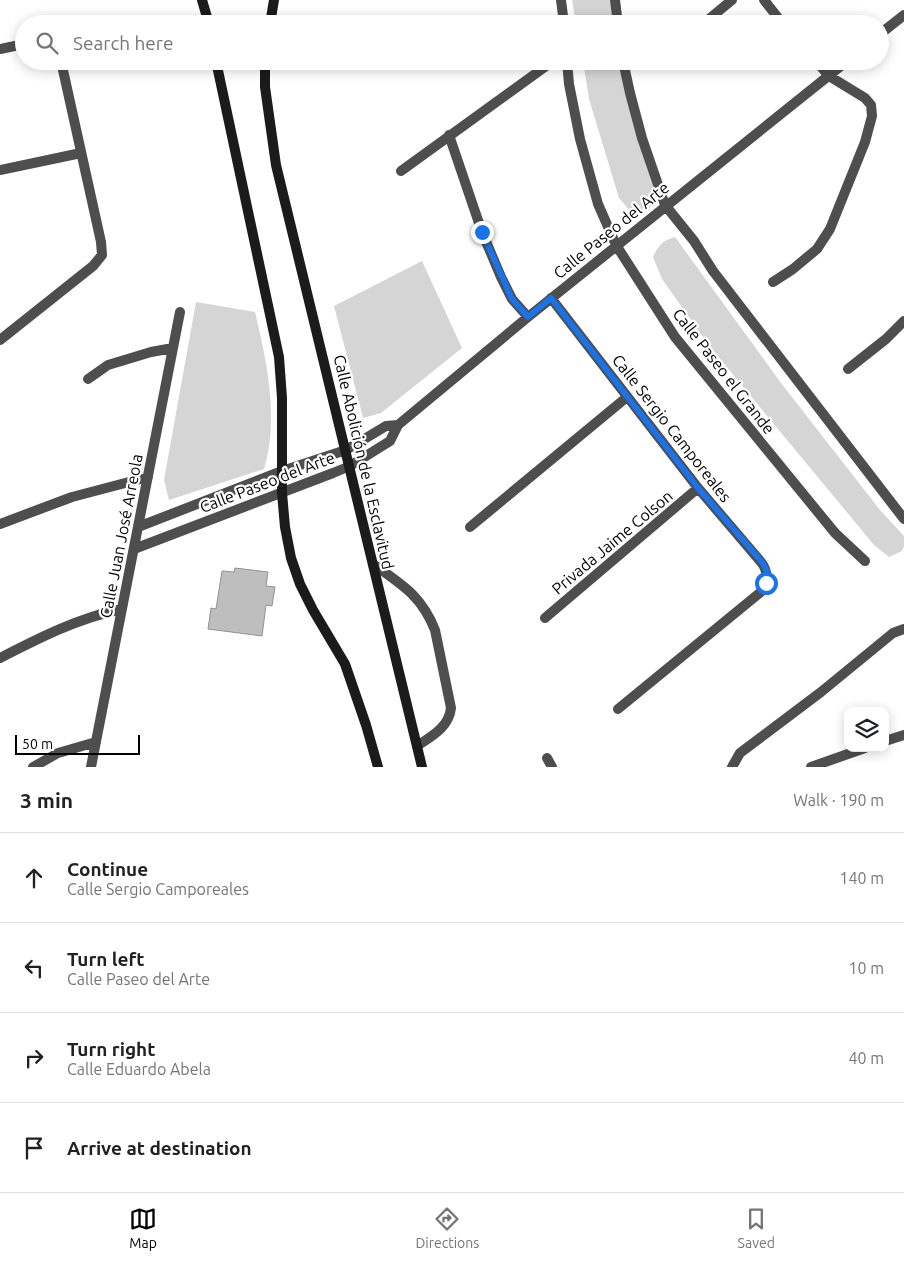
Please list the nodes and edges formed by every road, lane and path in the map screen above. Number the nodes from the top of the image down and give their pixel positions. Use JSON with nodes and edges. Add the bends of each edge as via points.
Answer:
{"nodes":[{"id":1,"x":202,"y":0,"type":"edge"},
{"id":2,"x":274,"y":0,"type":"edge"},
{"id":3,"x":562,"y":0,"type":"edge"},
{"id":4,"x":615,"y":0,"type":"edge"},
{"id":5,"x":732,"y":0,"type":"edge"},
{"id":6,"x":764,"y":0,"type":"edge"},
{"id":7,"x":206,"y":15,"type":"edge"},
{"id":8,"x":272,"y":15,"type":"edge"},
{"id":9,"x":563,"y":15,"type":"edge"},
{"id":10,"x":617,"y":15,"type":"edge"},
{"id":11,"x":714,"y":15,"type":"edge"},
{"id":12,"x":776,"y":15,"type":"edge"},
{"id":13,"x":904,"y":15,"type":"edge"},
{"id":14,"x":889,"y":27,"type":"edge"},
{"id":15,"x":15,"y":46,"type":"edge"},
{"id":16,"x":0,"y":49,"type":"edge"},
{"id":17,"x":63,"y":70,"type":"edge"},
{"id":18,"x":218,"y":70,"type":"edge"},
{"id":19,"x":265,"y":70,"type":"edge"},
{"id":20,"x":540,"y":70,"type":"edge"},
{"id":21,"x":568,"y":70,"type":"edge"},
{"id":22,"x":626,"y":70,"type":"edge"},
{"id":23,"x":824,"y":70,"type":"edge"},
{"id":24,"x":836,"y":70,"type":"edge"},
{"id":25,"x":829,"y":76,"type":"junction"},
{"id":26,"x":449,"y":135,"type":"junction"},
{"id":27,"x":81,"y":153,"type":"junction"},
{"id":28,"x":0,"y":170,"type":"edge"},
{"id":29,"x":401,"y":171,"type":"dead end"},
{"id":30,"x":665,"y":205,"type":"junction"},
{"id":31,"x":616,"y":245,"type":"junction"},
{"id":32,"x":773,"y":282,"type":"dead end"},
{"id":33,"x":551,"y":298,"type":"junction"},
{"id":34,"x":180,"y":312,"type":"dead end"},
{"id":35,"x":528,"y":317,"type":"junction"},
{"id":36,"x":904,"y":322,"type":"edge"},
{"id":37,"x":0,"y":340,"type":"edge"},
{"id":38,"x":173,"y":348,"type":"junction"},
{"id":39,"x":848,"y":370,"type":"dead end"},
{"id":40,"x":88,"y":380,"type":"dead end"},
{"id":41,"x":627,"y":397,"type":"junction"},
{"id":42,"x":398,"y":425,"type":"junction"},
{"id":43,"x":346,"y":450,"type":"junction"},
{"id":44,"x":350,"y":466,"type":"junction"},
{"id":45,"x":282,"y":471,"type":"junction"},
{"id":46,"x":148,"y":476,"type":"junction"},
{"id":47,"x":698,"y":488,"type":"junction"},
{"id":48,"x":282,"y":493,"type":"junction"},
{"id":49,"x":185,"y":510,"type":"junction"},
{"id":50,"x":904,"y":519,"type":"edge"},
{"id":51,"x":0,"y":524,"type":"edge"},
{"id":52,"x":138,"y":527,"type":"junction"},
{"id":53,"x":470,"y":527,"type":"dead end"},
{"id":54,"x":189,"y":528,"type":"junction"},
{"id":55,"x":134,"y":549,"type":"junction"},
{"id":56,"x":866,"y":561,"type":"dead end"},
{"id":57,"x":373,"y":564,"type":"junction"},
{"id":58,"x":122,"y":609,"type":"junction"},
{"id":59,"x":545,"y":618,"type":"dead end"},
{"id":60,"x":904,"y":629,"type":"edge"},
{"id":61,"x":0,"y":658,"type":"edge"},
{"id":62,"x":618,"y":709,"type":"dead end"},
{"id":63,"x":904,"y":735,"type":"edge"},
{"id":64,"x":889,"y":740,"type":"edge"},
{"id":65,"x":96,"y":742,"type":"junction"},
{"id":66,"x":417,"y":746,"type":"junction"},
{"id":67,"x":854,"y":752,"type":"edge"},
{"id":68,"x":33,"y":767,"type":"edge"},
{"id":69,"x":91,"y":767,"type":"edge"},
{"id":70,"x":378,"y":767,"type":"edge"},
{"id":71,"x":422,"y":767,"type":"edge"},
{"id":72,"x":732,"y":767,"type":"edge"},
{"id":73,"x":811,"y":767,"type":"edge"}],
"edges":[{"from":1,"to":7,"type":"main road"},
{"from":2,"to":8,"type":"main road"},
{"from":3,"to":9,"type":"street"},
{"from":4,"to":10,"type":"street"},
{"from":5,"to":11,"type":"street"},
{"from":6,"to":12,"type":"street"},
{"from":13,"to":14,"type":"street"},
{"from":15,"to":16,"type":"street"},
{"from":17,"to":27,"type":"street"},
{"from":18,"to":45,"type":"main road","via":[[279,357]]},
{"from":19,"to":43,"type":"main road","name":"Calle Abolición de la Esclavitud","via":[[264,87],[276,165]]},
{"from":20,"to":26,"type":"street"},
{"from":21,"to":31,"type":"street","name":"Calle Paseo el Grande","via":[[580,139],[598,204]]},
{"from":22,"to":30,"type":"street","via":[[642,138]]},
{"from":23,"to":25,"type":"street"},
{"from":24,"to":25,"type":"street","name":"Calle Paseo del Arte"},
{"from":25,"to":30,"type":"street","name":"Calle Paseo del Arte"},
{"from":25,"to":32,"type":"street","via":[[871,105],[872,116],[865,142],[830,229],[817,249]]},
{"from":26,"to":29,"type":"street"},
{"from":26,"to":35,"type":"street","via":[[497,268],[512,299]]},
{"from":27,"to":28,"type":"street"},
{"from":27,"to":37,"type":"street","via":[[102,255],[93,266]]},
{"from":30,"to":31,"type":"street","name":"Calle Paseo del Arte"},
{"from":30,"to":50,"type":"street"},
{"from":31,"to":33,"type":"street","name":"Calle Paseo del Arte"},
{"from":31,"to":56,"type":"street","name":"Calle Paseo el Grande","via":[[676,337],[835,533]]},
{"from":33,"to":35,"type":"street","name":"Calle Paseo del Arte"},
{"from":33,"to":41,"type":"street","name":"Calle Sergio Camporeales"},
{"from":34,"to":38,"type":"street","name":"Calle Juan José Arreola"},
{"from":35,"to":42,"type":"street","name":"Calle Paseo del Arte"},
{"from":36,"to":39,"type":"street"},
{"from":38,"to":40,"type":"street","via":[[108,365]]},
{"from":38,"to":46,"type":"street","name":"Calle Juan José Arreola"},
{"from":41,"to":47,"type":"street","name":"Calle Sergio Camporeales"},
{"from":41,"to":53,"type":"street"},
{"from":42,"to":43,"type":"street","name":"Calle Paseo del Arte","via":[[386,426]]},
{"from":42,"to":44,"type":"street","name":"Calle Paseo del Arte","via":[[390,441]]},
{"from":43,"to":44,"type":"main road","name":"Calle Abolición de la Esclavitud"},
{"from":43,"to":45,"type":"street","name":"Calle Paseo del Arte"},
{"from":44,"to":48,"type":"street","name":"Calle Paseo del Arte"},
{"from":44,"to":57,"type":"main road","name":"Calle Abolición de la Esclavitud"},
{"from":45,"to":48,"type":"main road"},
{"from":45,"to":49,"type":"street","name":"Calle Paseo del Arte"},
{"from":46,"to":51,"type":"street","via":[[72,497]]},
{"from":46,"to":52,"type":"street","name":"Calle Juan José Arreola"},
{"from":47,"to":59,"type":"street","name":"Privada Jaime Colson"},
{"from":47,"to":62,"type":"street","name":"Calle Sergio Camporeales","via":[[762,562],[767,577],[762,591]]},
{"from":48,"to":54,"type":"street","name":"Calle Paseo del Arte"},
{"from":48,"to":70,"type":"main road","via":[[291,558],[300,584],[345,664]]},
{"from":49,"to":52,"type":"street","name":"Calle Paseo del Arte"},
{"from":49,"to":54,"type":"street"},
{"from":52,"to":55,"type":"street","name":"Calle Juan José Arreola"},
{"from":54,"to":55,"type":"street","name":"Calle Paseo del Arte"},
{"from":55,"to":58,"type":"street","name":"Calle Juan José Arreola"},
{"from":57,"to":66,"type":"main road","name":"Calle Abolición de la Esclavitud"},
{"from":57,"to":66,"type":"street","via":[[418,598],[430,618],[440,653],[450,716],[448,722]]},
{"from":58,"to":61,"type":"street","via":[[74,623]]},
{"from":58,"to":65,"type":"street","name":"Calle Juan José Arreola"},
{"from":60,"to":72,"type":"street","via":[[893,632],[740,753]]},
{"from":63,"to":64,"type":"street"},
{"from":65,"to":68,"type":"street","via":[[58,753]]},
{"from":65,"to":69,"type":"street","name":"Calle Juan José Arreola"},
{"from":66,"to":71,"type":"main road","name":"Calle Abolición de la Esclavitud"},
{"from":67,"to":73,"type":"street"}]}
